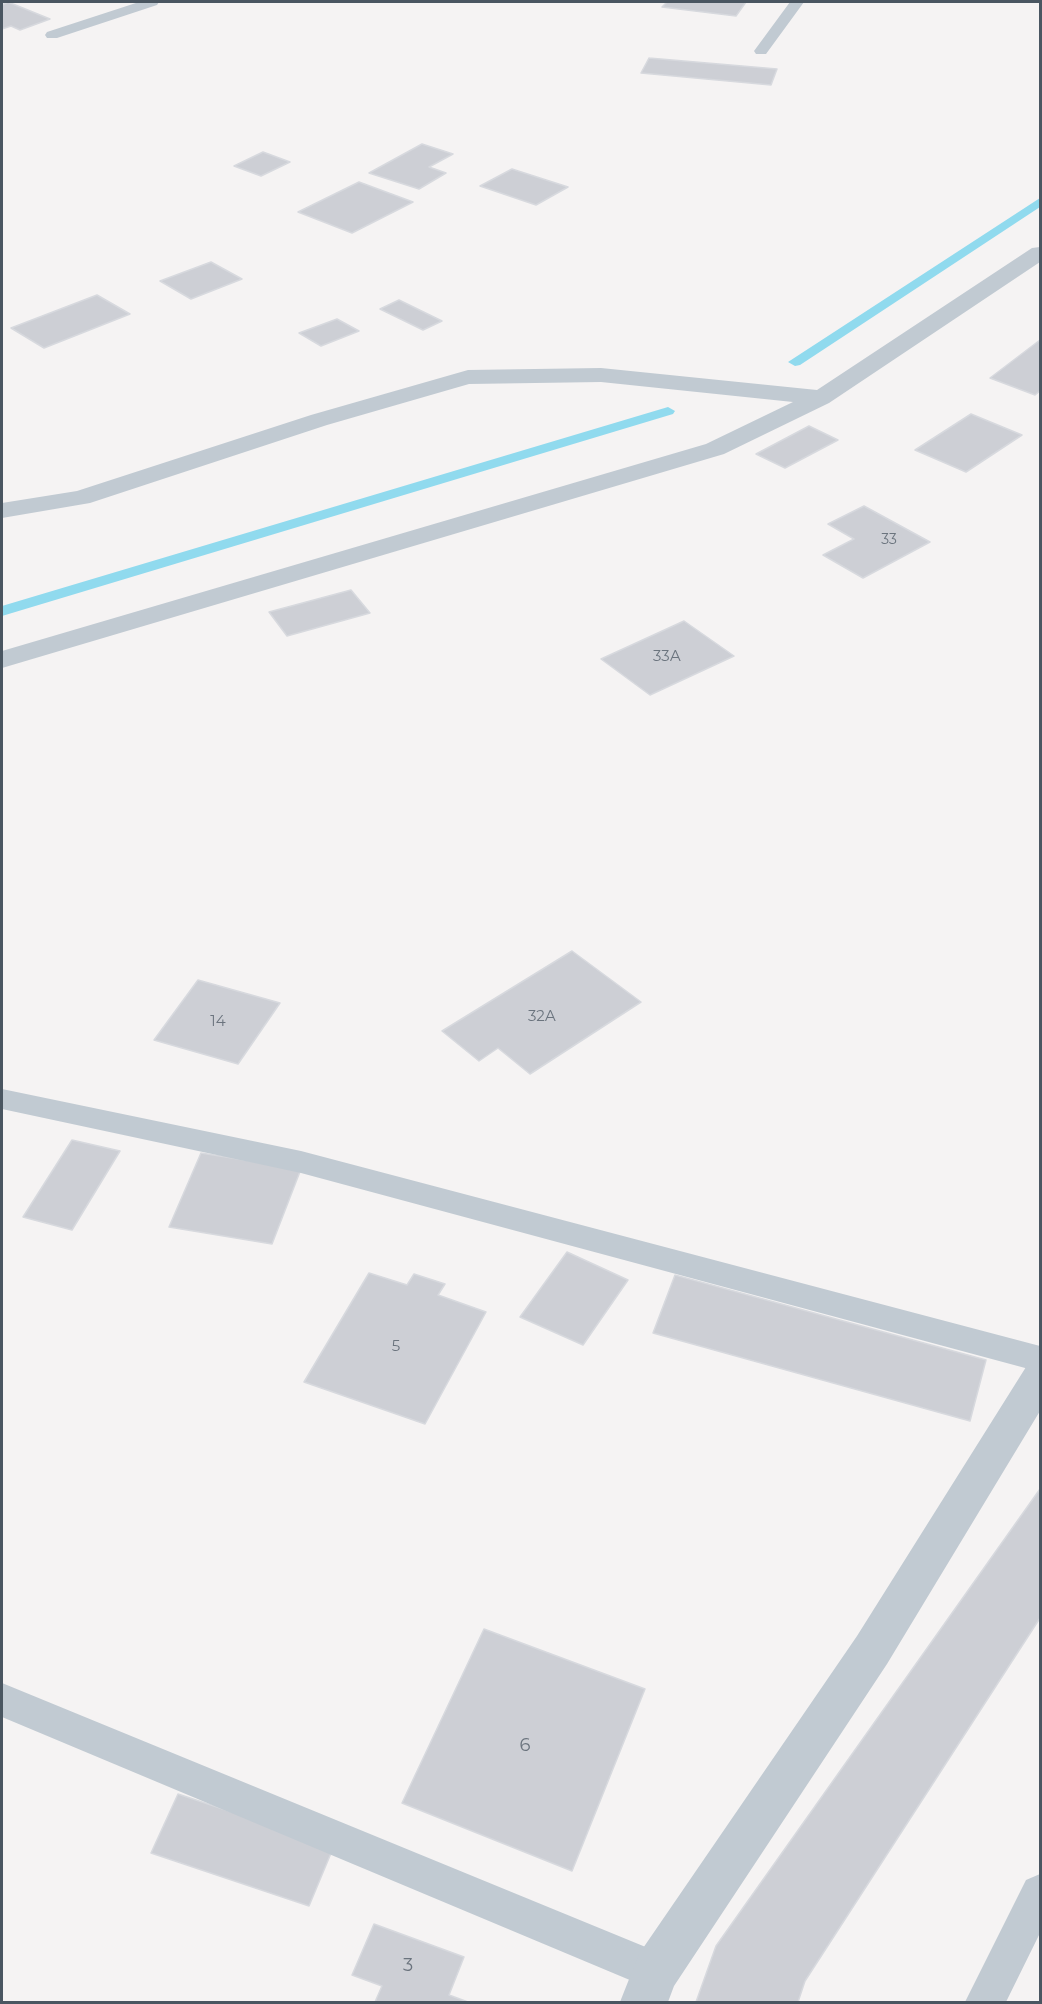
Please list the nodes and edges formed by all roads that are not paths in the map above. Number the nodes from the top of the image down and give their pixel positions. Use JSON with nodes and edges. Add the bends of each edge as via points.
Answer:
{"nodes":[{"id":1,"x":152,"y":2,"type":"edge"},
{"id":2,"x":797,"y":2,"type":"edge"},
{"id":3,"x":52,"y":35,"type":"dead end"},
{"id":4,"x":761,"y":51,"type":"dead end"},
{"id":5,"x":1041,"y":253,"type":"edge"},
{"id":6,"x":821,"y":398,"type":"junction"},
{"id":7,"x":2,"y":510,"type":"edge"},
{"id":8,"x":2,"y":660,"type":"edge"},
{"id":9,"x":2,"y":1100,"type":"edge"},
{"id":10,"x":1041,"y":1359,"type":"edge"},
{"id":11,"x":1041,"y":1378,"type":"edge"},
{"id":12,"x":2,"y":1700,"type":"edge"},
{"id":13,"x":1041,"y":1893,"type":"edge"},
{"id":14,"x":650,"y":1987,"type":"edge"},
{"id":15,"x":985,"y":2002,"type":"edge"}],
"edges":[{"from":1,"to":3,"type":"lane"},
{"from":2,"to":4,"type":"lane"},
{"from":5,"to":6,"type":"street"},
{"from":6,"to":7,"type":"street","via":[[602,375],[468,377],[319,420],[81,498]]},
{"from":6,"to":8,"type":"street","via":[[715,449]]},
{"from":9,"to":10,"type":"lane","via":[[301,1162]]},
{"from":11,"to":14,"type":"street","via":[[872,1650]]},
{"from":12,"to":14,"type":"lane"},
{"from":13,"to":15,"type":"lane"}]}
